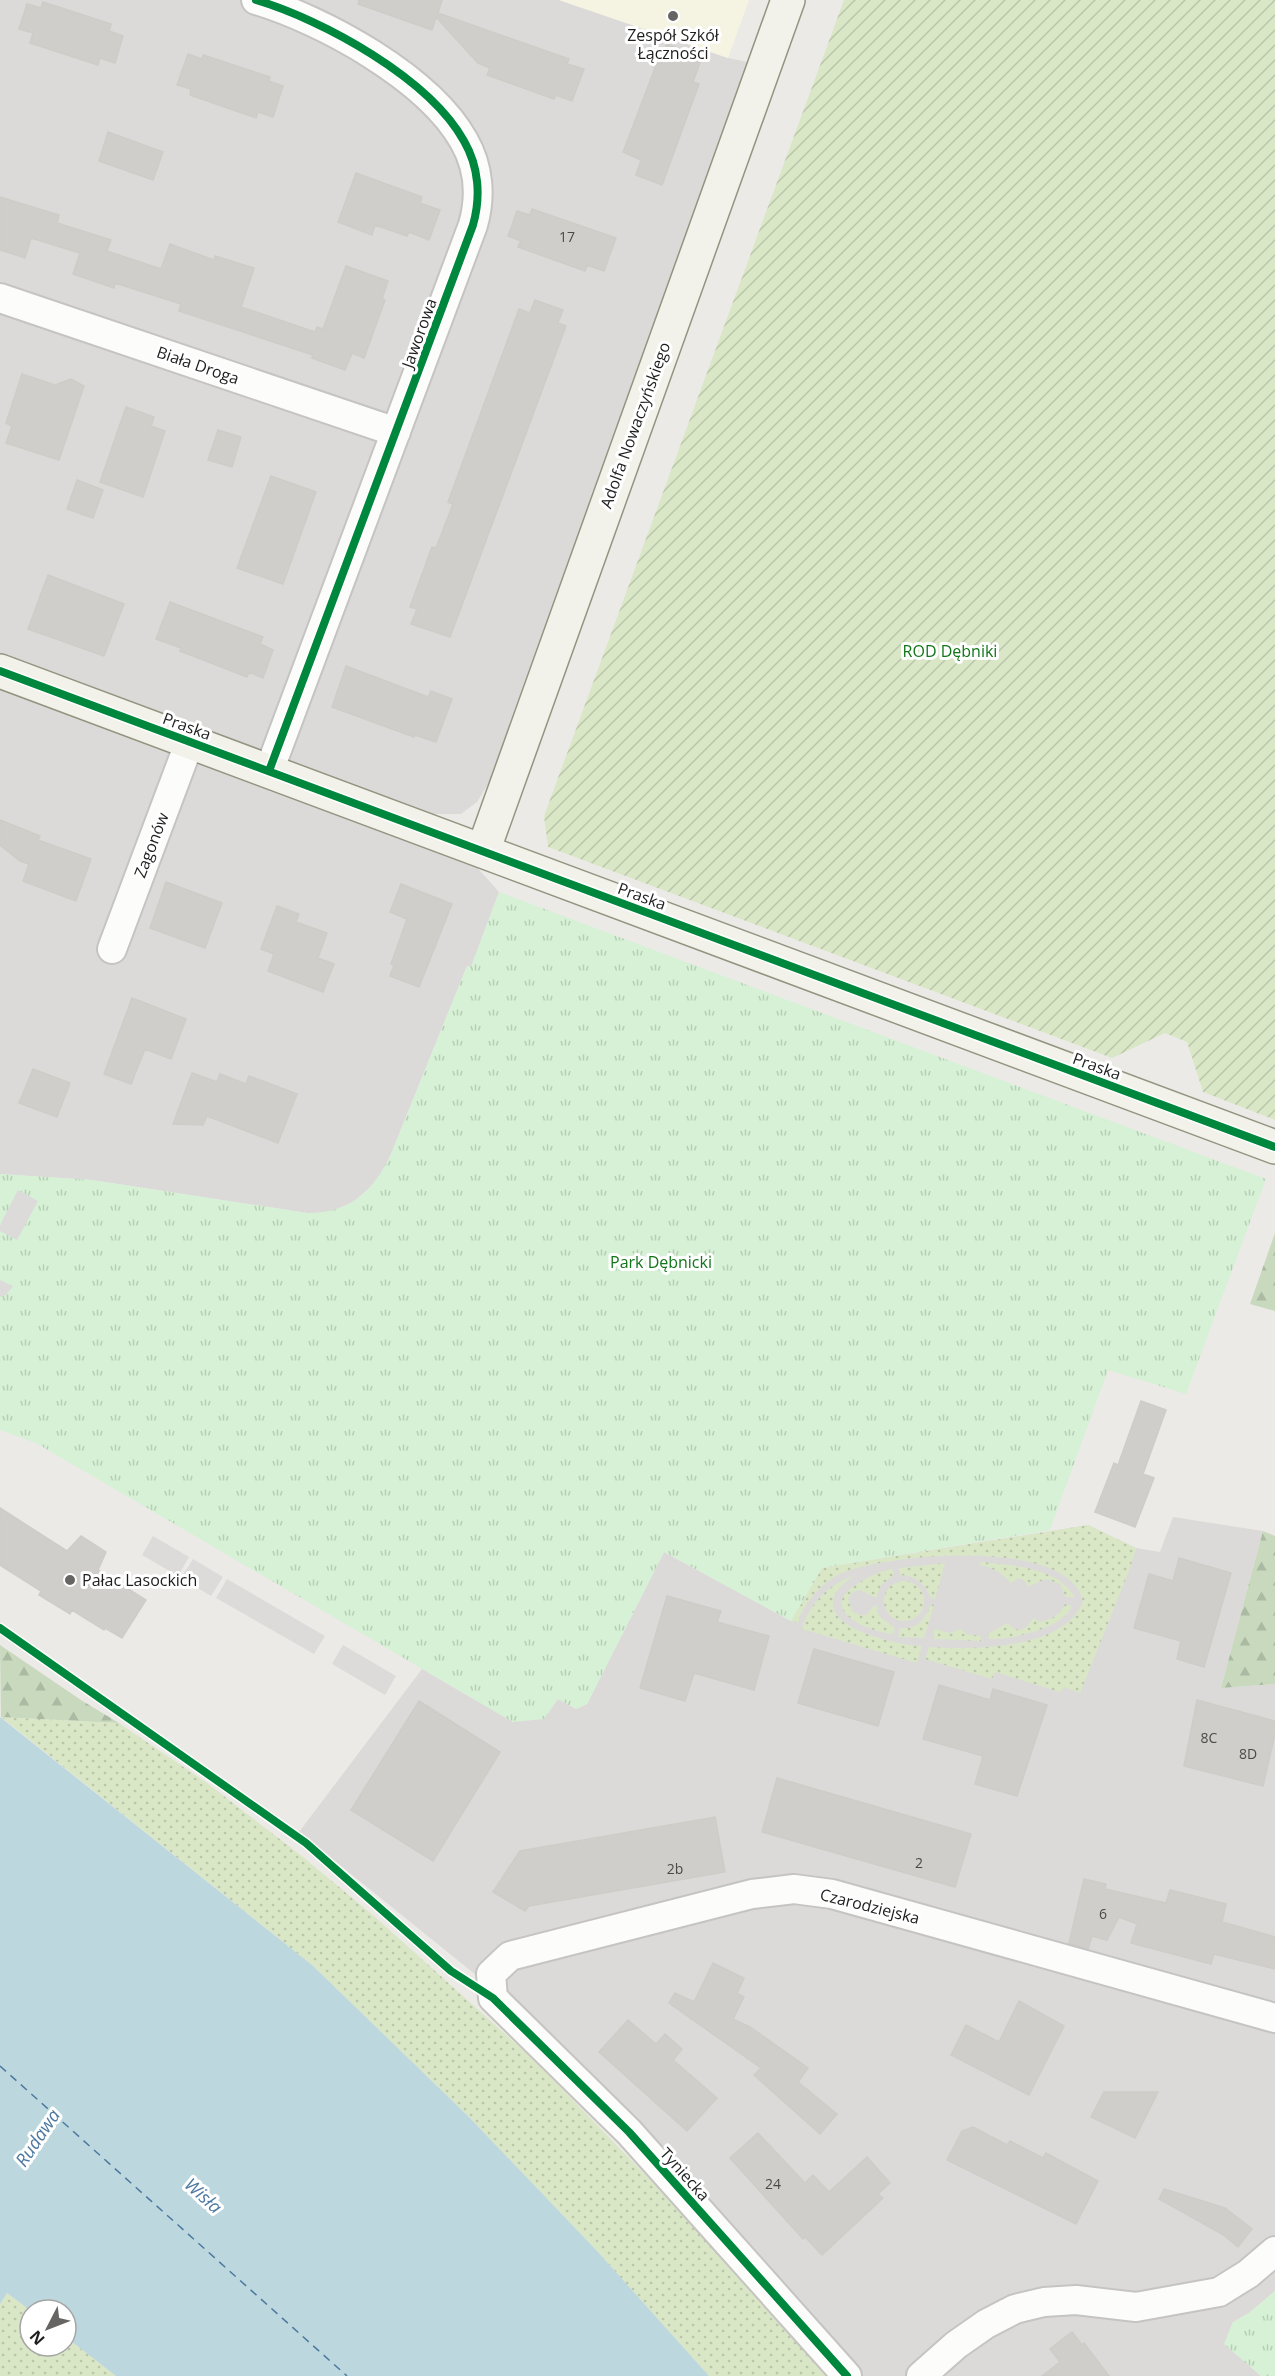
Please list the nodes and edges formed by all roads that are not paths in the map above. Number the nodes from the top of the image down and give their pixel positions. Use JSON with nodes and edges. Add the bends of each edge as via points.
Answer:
{"nodes":[{"id":1,"x":256,"y":0,"type":"edge"},
{"id":2,"x":788,"y":0,"type":"edge"},
{"id":3,"x":0,"y":298,"type":"edge"},
{"id":4,"x":396,"y":432,"type":"junction"},
{"id":5,"x":0,"y":670,"type":"edge"},
{"id":6,"x":190,"y":741,"type":"junction"},
{"id":7,"x":270,"y":771,"type":"junction"},
{"id":8,"x":483,"y":851,"type":"junction"},
{"id":9,"x":112,"y":949,"type":"dead end"},
{"id":10,"x":1275,"y":1147,"type":"edge"},
{"id":11,"x":493,"y":1998,"type":"joint"},
{"id":12,"x":1275,"y":2018,"type":"edge"},
{"id":13,"x":1275,"y":2252,"type":"edge"},
{"id":14,"x":847,"y":2376,"type":"edge"},
{"id":15,"x":921,"y":2376,"type":"edge"}],
"edges":[{"from":1,"to":4,"type":"street","name":"Jaworowa","via":[[302,18],[391,67],[440,109],[471,156],[478,198],[473,225]]},
{"from":2,"to":8,"type":"street","name":"Adolfa Nowaczyńskiego"},
{"from":3,"to":4,"type":"street","name":"Biała Droga"},
{"from":4,"to":7,"type":"street","name":"Jaworowa"},
{"from":5,"to":6,"type":"street","name":"Praska"},
{"from":6,"to":7,"type":"street","name":"Praska"},
{"from":6,"to":9,"type":"street","name":"Zagonów"},
{"from":7,"to":8,"type":"street","name":"Praska"},
{"from":8,"to":10,"type":"street","name":"Praska"},
{"from":11,"to":12,"type":"street","name":"Czarodziejska","via":[[491,1974],[510,1956],[752,1894],[794,1889],[832,1894]]},
{"from":11,"to":14,"type":"street","name":"Tyniecka","via":[[629,2132]]},
{"from":13,"to":15,"type":"street","via":[[1219,2292],[1136,2307],[1076,2300],[1015,2309],[956,2345]]}]}
